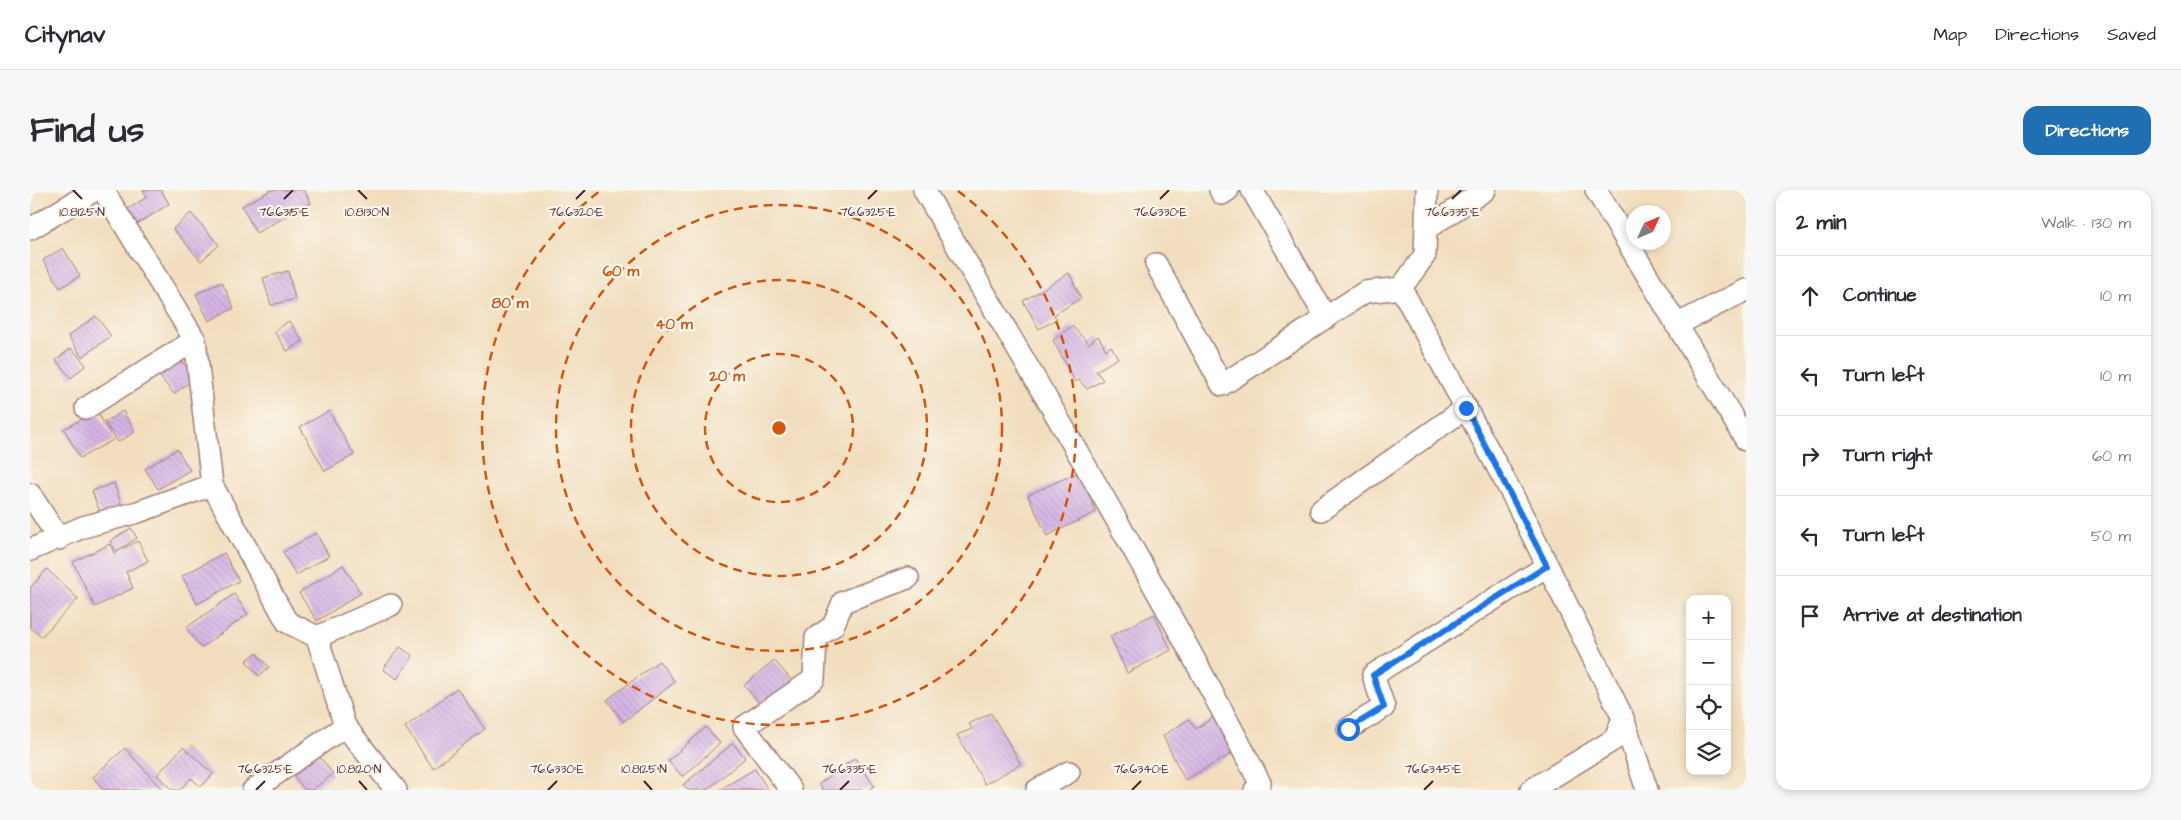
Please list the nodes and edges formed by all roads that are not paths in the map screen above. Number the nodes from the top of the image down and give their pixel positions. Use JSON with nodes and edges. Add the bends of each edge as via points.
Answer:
{"nodes":[{"id":1,"x":95,"y":190,"type":"edge"},
{"id":2,"x":103,"y":190,"type":"edge"},
{"id":3,"x":924,"y":190,"type":"edge"},
{"id":4,"x":1220,"y":190,"type":"edge"},
{"id":5,"x":1228,"y":190,"type":"edge"},
{"id":6,"x":1252,"y":190,"type":"edge"},
{"id":7,"x":1427,"y":190,"type":"edge"},
{"id":8,"x":1485,"y":190,"type":"edge"},
{"id":9,"x":1596,"y":190,"type":"edge"},
{"id":10,"x":30,"y":229,"type":"edge"},
{"id":11,"x":1426,"y":229,"type":"junction"},
{"id":12,"x":1156,"y":264,"type":"dead end"},
{"id":13,"x":1401,"y":288,"type":"junction"},
{"id":14,"x":1746,"y":290,"type":"edge"},
{"id":15,"x":1326,"y":318,"type":"junction"},
{"id":16,"x":1676,"y":325,"type":"junction"},
{"id":17,"x":195,"y":340,"type":"junction"},
{"id":18,"x":86,"y":408,"type":"dead end"},
{"id":19,"x":1466,"y":408,"type":"junction"},
{"id":20,"x":1745,"y":438,"type":"edge"},
{"id":21,"x":212,"y":485,"type":"junction"},
{"id":22,"x":30,"y":494,"type":"edge"},
{"id":23,"x":1321,"y":510,"type":"dead end"},
{"id":24,"x":60,"y":539,"type":"junction"},
{"id":25,"x":30,"y":550,"type":"edge"},
{"id":26,"x":1547,"y":566,"type":"junction"},
{"id":27,"x":908,"y":578,"type":"dead end"},
{"id":28,"x":391,"y":605,"type":"dead end"},
{"id":29,"x":317,"y":637,"type":"junction"},
{"id":30,"x":1623,"y":718,"type":"junction"},
{"id":31,"x":345,"y":726,"type":"junction"},
{"id":32,"x":1348,"y":729,"type":"dead end"},
{"id":33,"x":1069,"y":772,"type":"dead end"},
{"id":34,"x":253,"y":790,"type":"edge"},
{"id":35,"x":396,"y":790,"type":"edge"},
{"id":36,"x":791,"y":790,"type":"edge"},
{"id":37,"x":1037,"y":790,"type":"edge"},
{"id":38,"x":1255,"y":790,"type":"edge"},
{"id":39,"x":1531,"y":790,"type":"edge"},
{"id":40,"x":1647,"y":790,"type":"edge"}],
"edges":[{"from":1,"to":10,"type":"street"},
{"from":2,"to":17,"type":"street"},
{"from":3,"to":38,"type":"street","via":[[1076,448],[1209,685],[1260,783]]},
{"from":4,"to":5,"type":"street","via":[[1222,194]]},
{"from":6,"to":15,"type":"street"},
{"from":7,"to":11,"type":"street"},
{"from":8,"to":11,"type":"street"},
{"from":9,"to":16,"type":"street"},
{"from":11,"to":13,"type":"street","via":[[1425,255]]},
{"from":12,"to":15,"type":"street","via":[[1222,385]]},
{"from":13,"to":15,"type":"street","via":[[1365,292]]},
{"from":13,"to":19,"type":"street"},
{"from":14,"to":16,"type":"street"},
{"from":16,"to":20,"type":"street"},
{"from":17,"to":18,"type":"street"},
{"from":17,"to":21,"type":"street"},
{"from":19,"to":23,"type":"street"},
{"from":19,"to":26,"type":"street"},
{"from":21,"to":24,"type":"street","via":[[138,512],[83,527]]},
{"from":21,"to":29,"type":"street","via":[[287,622]]},
{"from":22,"to":24,"type":"street"},
{"from":24,"to":25,"type":"street"},
{"from":26,"to":30,"type":"street"},
{"from":26,"to":32,"type":"street","via":[[1373,675],[1384,707]]},
{"from":27,"to":36,"type":"street","via":[[843,602],[834,626],[816,638],[814,679],[744,727]]},
{"from":28,"to":29,"type":"street"},
{"from":29,"to":31,"type":"street"},
{"from":30,"to":39,"type":"street","via":[[1615,739]]},
{"from":30,"to":40,"type":"street"},
{"from":31,"to":34,"type":"street"},
{"from":31,"to":35,"type":"street"},
{"from":33,"to":37,"type":"street"}]}
